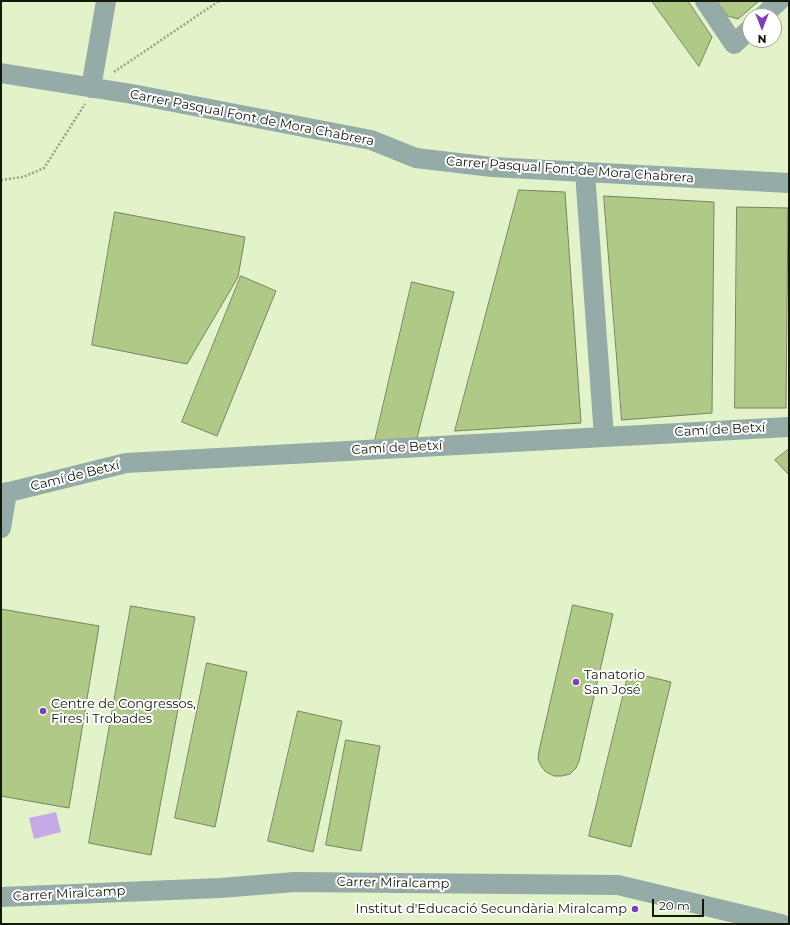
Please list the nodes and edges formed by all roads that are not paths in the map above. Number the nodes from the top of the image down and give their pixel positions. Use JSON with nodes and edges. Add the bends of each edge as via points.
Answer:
{"nodes":[{"id":1,"x":106,"y":1,"type":"edge"},
{"id":2,"x":705,"y":1,"type":"edge"},
{"id":3,"x":779,"y":1,"type":"edge"},
{"id":4,"x":772,"y":8,"type":"edge"},
{"id":5,"x":742,"y":36,"type":"edge"},
{"id":6,"x":1,"y":73,"type":"edge"},
{"id":7,"x":91,"y":88,"type":"junction"},
{"id":8,"x":585,"y":172,"type":"junction"},
{"id":9,"x":789,"y":184,"type":"edge"},
{"id":10,"x":789,"y":427,"type":"edge"},
{"id":11,"x":604,"y":437,"type":"junction"},
{"id":12,"x":4,"y":493,"type":"edge"},
{"id":13,"x":1,"y":528,"type":"edge"},
{"id":14,"x":1,"y":897,"type":"edge"},
{"id":15,"x":781,"y":924,"type":"edge"}],
"edges":[{"from":1,"to":7,"type":"street"},
{"from":2,"to":5,"type":"street","via":[[734,44]]},
{"from":3,"to":4,"type":"street"},
{"from":6,"to":7,"type":"street","name":"Carrer Pasqual Font de Mora Chabrera"},
{"from":7,"to":8,"type":"street","name":"Carrer Pasqual Font de Mora Chabrera","via":[[371,140],[416,158],[492,167]]},
{"from":8,"to":9,"type":"street","name":"Carrer Pasqual Font de Mora Chabrera"},
{"from":8,"to":11,"type":"street"},
{"from":10,"to":11,"type":"street","name":"Camí de Betxí"},
{"from":11,"to":12,"type":"street","name":"Camí de Betxí","via":[[126,463]]},
{"from":12,"to":13,"type":"street"},
{"from":14,"to":15,"type":"street","name":"Carrer Miralcamp","via":[[296,882],[618,885]]}]}
